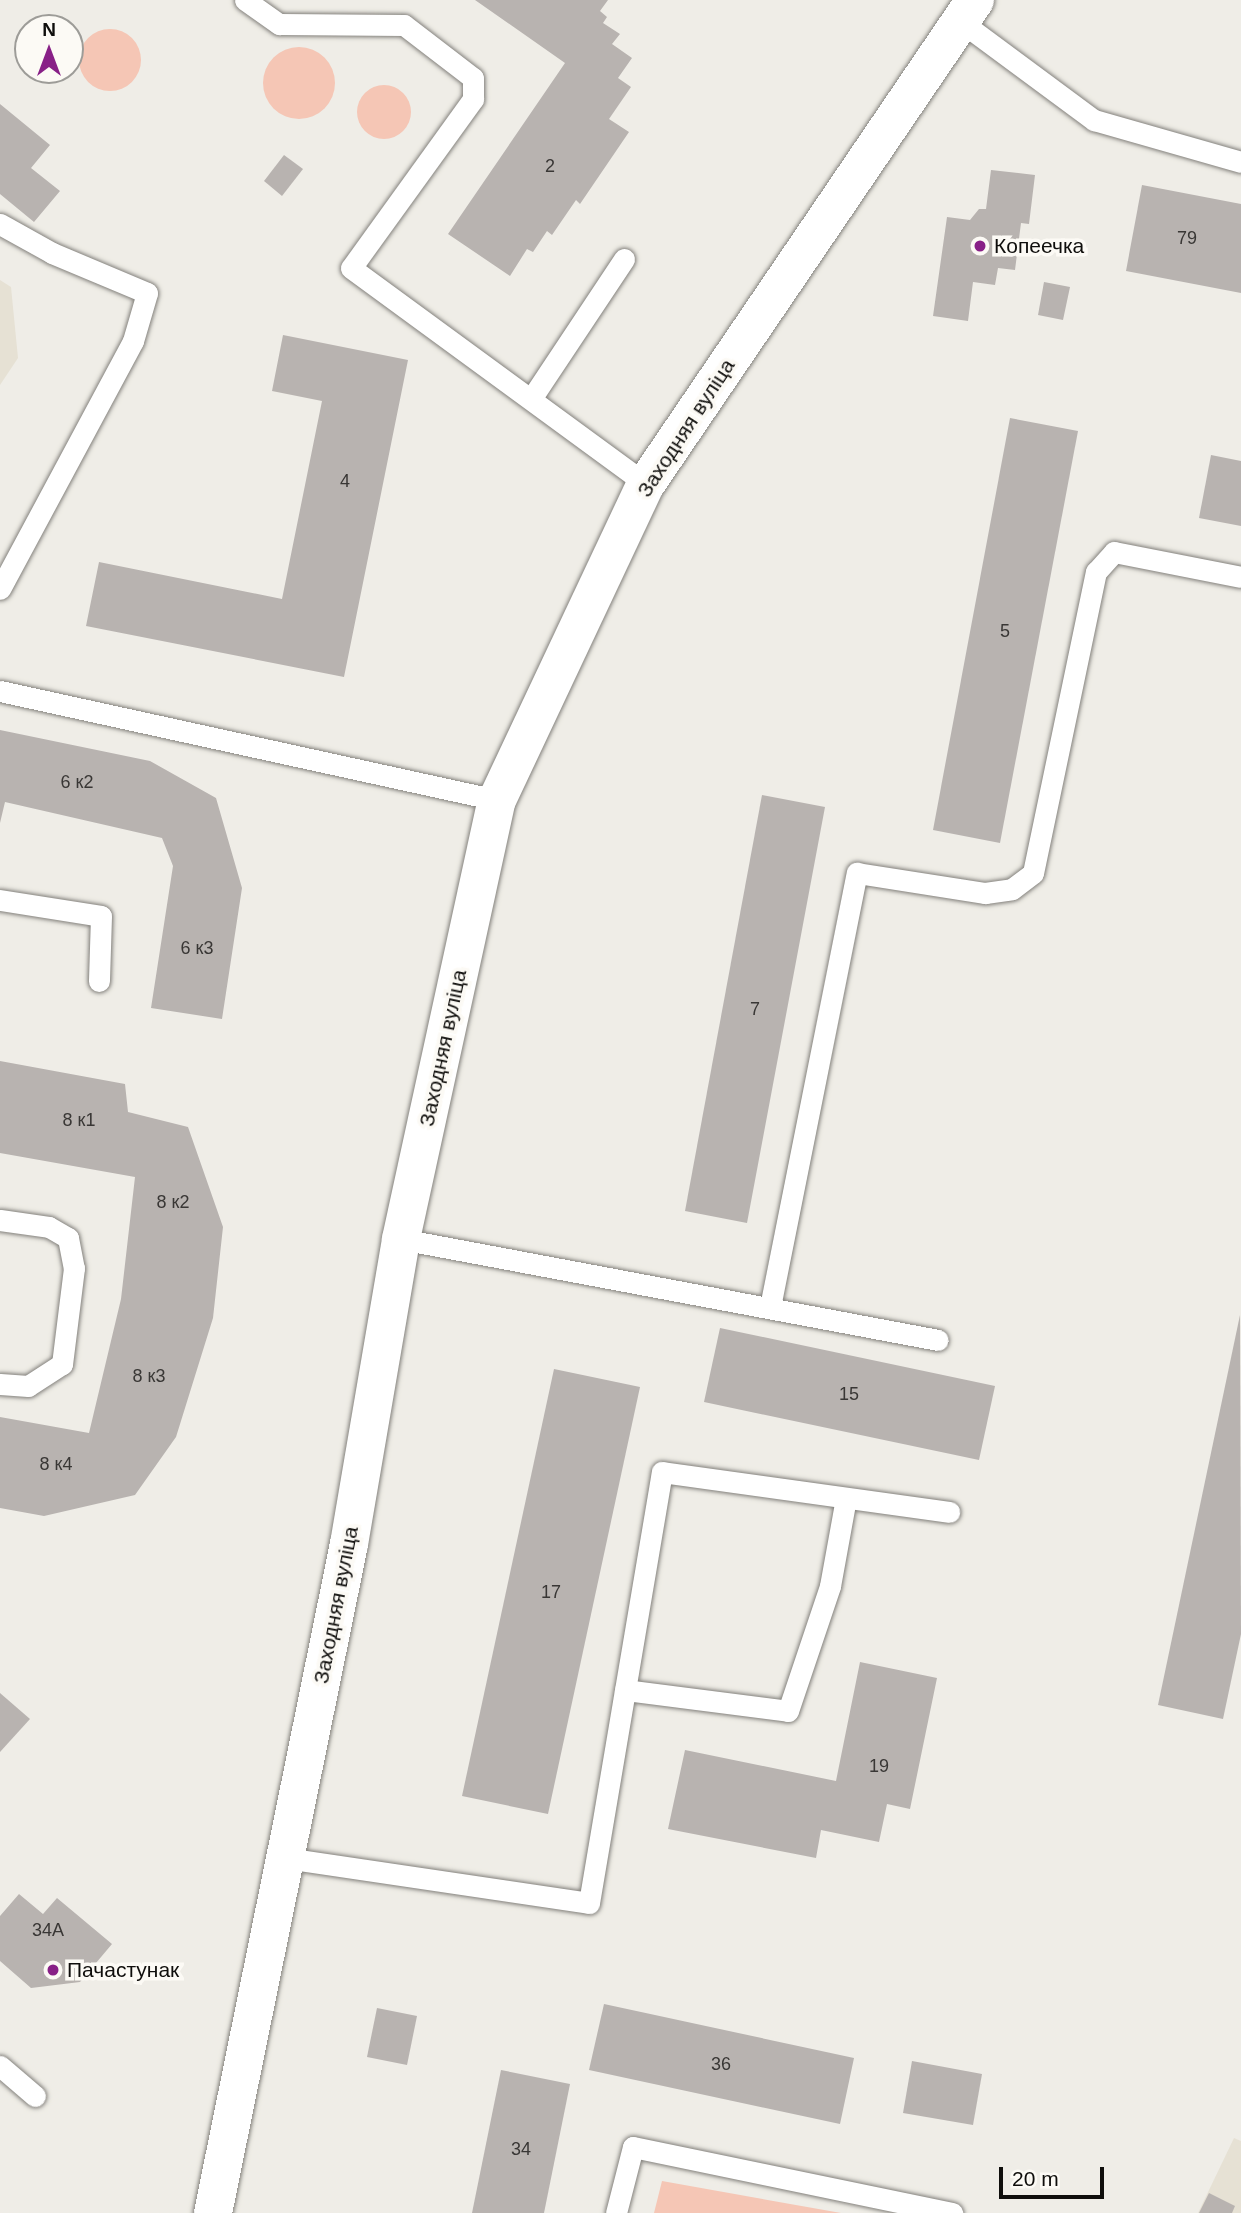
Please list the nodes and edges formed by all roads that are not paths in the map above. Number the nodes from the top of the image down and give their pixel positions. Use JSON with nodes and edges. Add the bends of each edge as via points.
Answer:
{"nodes":[{"id":1,"x":244,"y":0,"type":"edge"},
{"id":2,"x":967,"y":11,"type":"edge"},
{"id":3,"x":1241,"y":162,"type":"edge"},
{"id":4,"x":0,"y":224,"type":"edge"},
{"id":5,"x":624,"y":259,"type":"dead end"},
{"id":6,"x":531,"y":399,"type":"junction"},
{"id":7,"x":646,"y":484,"type":"junction"},
{"id":8,"x":1241,"y":577,"type":"edge"},
{"id":9,"x":0,"y":589,"type":"edge"},
{"id":10,"x":0,"y":691,"type":"edge"},
{"id":11,"x":497,"y":800,"type":"junction"},
{"id":12,"x":0,"y":900,"type":"edge"},
{"id":13,"x":99,"y":981,"type":"dead end"},
{"id":14,"x":0,"y":1220,"type":"edge"},
{"id":15,"x":401,"y":1239,"type":"junction"},
{"id":16,"x":770,"y":1307,"type":"junction"},
{"id":17,"x":938,"y":1340,"type":"dead end"},
{"id":18,"x":0,"y":1384,"type":"edge"},
{"id":19,"x":845,"y":1498,"type":"junction"},
{"id":20,"x":949,"y":1512,"type":"dead end"},
{"id":21,"x":625,"y":1690,"type":"junction"},
{"id":22,"x":285,"y":1858,"type":"junction"},
{"id":23,"x":0,"y":2066,"type":"edge"},
{"id":24,"x":35,"y":2096,"type":"dead end"},
{"id":25,"x":213,"y":2213,"type":"edge"},
{"id":26,"x":616,"y":2213,"type":"edge"},
{"id":27,"x":952,"y":2213,"type":"edge"}],
"edges":[{"from":1,"to":6,"type":"lane","via":[[279,24],[404,25],[473,78],[473,99],[351,268]]},
{"from":2,"to":3,"type":"lane","via":[[1094,120]]},
{"from":2,"to":7,"type":"street","name":"Заходняя вуліца"},
{"from":4,"to":9,"type":"lane","via":[[52,253],[147,293],[133,341]]},
{"from":5,"to":6,"type":"lane"},
{"from":6,"to":7,"type":"lane"},
{"from":7,"to":11,"type":"street","name":"Заходняя вуліца"},
{"from":8,"to":16,"type":"lane","via":[[1114,552],[1096,572],[1033,873],[1023,881],[1012,889],[985,893],[857,873]]},
{"from":10,"to":11,"type":"lane"},
{"from":11,"to":15,"type":"street","name":"Заходняя вуліца"},
{"from":12,"to":13,"type":"lane","via":[[100,916]]},
{"from":14,"to":18,"type":"lane","via":[[49,1227],[68,1238],[74,1268],[62,1364],[28,1386]]},
{"from":15,"to":16,"type":"lane"},
{"from":15,"to":22,"type":"street","name":"Заходняя вуліца","via":[[349,1544]]},
{"from":16,"to":17,"type":"lane"},
{"from":19,"to":20,"type":"lane"},
{"from":19,"to":21,"type":"lane","via":[[830,1586],[788,1711]]},
{"from":19,"to":21,"type":"lane","via":[[662,1472]]},
{"from":21,"to":22,"type":"lane","via":[[589,1903]]},
{"from":22,"to":25,"type":"street","name":"Заходняя вуліца"},
{"from":23,"to":24,"type":"lane"},
{"from":26,"to":27,"type":"lane","via":[[634,2147]]}]}
